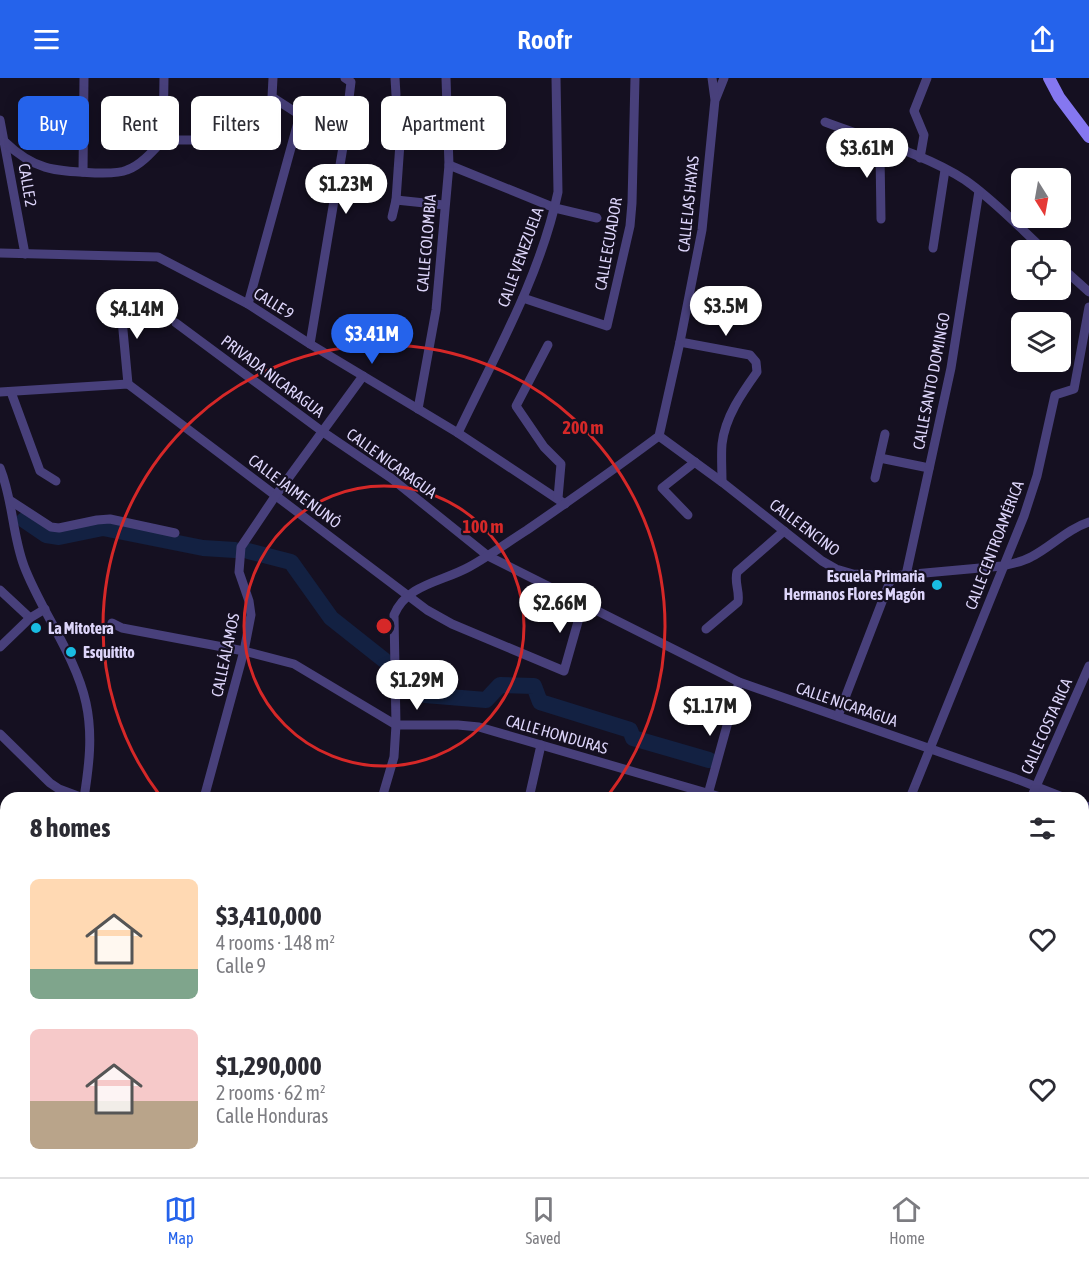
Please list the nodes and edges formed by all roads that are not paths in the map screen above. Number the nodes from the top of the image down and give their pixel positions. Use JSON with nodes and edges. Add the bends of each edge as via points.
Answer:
{"nodes":[{"id":1,"x":84,"y":78,"type":"edge"},
{"id":2,"x":164,"y":78,"type":"edge"},
{"id":3,"x":273,"y":78,"type":"edge"},
{"id":4,"x":395,"y":78,"type":"edge"},
{"id":5,"x":446,"y":78,"type":"edge"},
{"id":6,"x":556,"y":78,"type":"edge"},
{"id":7,"x":635,"y":78,"type":"edge"},
{"id":8,"x":712,"y":78,"type":"edge"},
{"id":9,"x":724,"y":78,"type":"edge"},
{"id":10,"x":927,"y":78,"type":"edge"},
{"id":11,"x":1049,"y":78,"type":"edge"},
{"id":12,"x":348,"y":80,"type":"edge"},
{"id":13,"x":396,"y":95,"type":"dead end"},
{"id":14,"x":164,"y":96,"type":"edge"},
{"id":15,"x":347,"y":96,"type":"edge"},
{"id":16,"x":715,"y":100,"type":"junction"},
{"id":17,"x":293,"y":110,"type":"edge"},
{"id":18,"x":0,"y":120,"type":"edge"},
{"id":19,"x":825,"y":122,"type":"dead end"},
{"id":20,"x":1089,"y":137,"type":"edge"},
{"id":21,"x":293,"y":140,"type":"edge"},
{"id":22,"x":5,"y":142,"type":"junction"},
{"id":23,"x":883,"y":144,"type":"junction"},
{"id":24,"x":152,"y":150,"type":"edge"},
{"id":25,"x":342,"y":150,"type":"edge"},
{"id":26,"x":400,"y":150,"type":"edge"},
{"id":27,"x":920,"y":158,"type":"junction"},
{"id":28,"x":449,"y":165,"type":"junction"},
{"id":29,"x":945,"y":170,"type":"junction"},
{"id":30,"x":83,"y":172,"type":"junction"},
{"id":31,"x":979,"y":191,"type":"junction"},
{"id":32,"x":396,"y":200,"type":"junction"},
{"id":33,"x":444,"y":205,"type":"junction"},
{"id":34,"x":555,"y":208,"type":"junction"},
{"id":35,"x":392,"y":217,"type":"dead end"},
{"id":36,"x":597,"y":218,"type":"dead end"},
{"id":37,"x":881,"y":219,"type":"dead end"},
{"id":38,"x":1033,"y":240,"type":"edge"},
{"id":39,"x":933,"y":248,"type":"dead end"},
{"id":40,"x":0,"y":253,"type":"edge"},
{"id":41,"x":25,"y":254,"type":"junction"},
{"id":42,"x":1071,"y":276,"type":"edge"},
{"id":43,"x":1089,"y":292,"type":"edge"},
{"id":44,"x":120,"y":298,"type":"dead end"},
{"id":45,"x":523,"y":298,"type":"junction"},
{"id":46,"x":248,"y":304,"type":"junction"},
{"id":47,"x":1089,"y":307,"type":"edge"},
{"id":48,"x":176,"y":323,"type":"dead end"},
{"id":49,"x":680,"y":342,"type":"junction"},
{"id":50,"x":310,"y":345,"type":"junction"},
{"id":51,"x":548,"y":345,"type":"dead end"},
{"id":52,"x":363,"y":376,"type":"junction"},
{"id":53,"x":128,"y":384,"type":"junction"},
{"id":54,"x":0,"y":392,"type":"edge"},
{"id":55,"x":11,"y":392,"type":"junction"},
{"id":56,"x":418,"y":410,"type":"junction"},
{"id":57,"x":323,"y":432,"type":"junction"},
{"id":58,"x":458,"y":433,"type":"junction"},
{"id":59,"x":885,"y":434,"type":"dead end"},
{"id":60,"x":659,"y":436,"type":"junction"},
{"id":61,"x":880,"y":458,"type":"junction"},
{"id":62,"x":694,"y":462,"type":"junction"},
{"id":63,"x":0,"y":468,"type":"edge"},
{"id":64,"x":929,"y":468,"type":"junction"},
{"id":65,"x":875,"y":478,"type":"dead end"},
{"id":66,"x":56,"y":481,"type":"dead end"},
{"id":67,"x":722,"y":482,"type":"junction"},
{"id":68,"x":276,"y":495,"type":"junction"},
{"id":69,"x":11,"y":501,"type":"junction"},
{"id":70,"x":562,"y":501,"type":"junction"},
{"id":71,"x":688,"y":515,"type":"dead end"},
{"id":72,"x":1089,"y":522,"type":"edge"},
{"id":73,"x":784,"y":531,"type":"junction"},
{"id":74,"x":175,"y":533,"type":"dead end"},
{"id":75,"x":488,"y":556,"type":"junction"},
{"id":76,"x":1002,"y":566,"type":"junction"},
{"id":77,"x":906,"y":575,"type":"junction"},
{"id":78,"x":892,"y":576,"type":"junction"},
{"id":79,"x":0,"y":590,"type":"edge"},
{"id":80,"x":408,"y":594,"type":"junction"},
{"id":81,"x":583,"y":604,"type":"junction"},
{"id":82,"x":45,"y":609,"type":"junction"},
{"id":83,"x":61,"y":616,"type":"dead end"},
{"id":84,"x":30,"y":618,"type":"junction"},
{"id":85,"x":50,"y":620,"type":"junction"},
{"id":86,"x":112,"y":623,"type":"dead end"},
{"id":87,"x":706,"y":629,"type":"dead end"},
{"id":88,"x":0,"y":647,"type":"edge"},
{"id":89,"x":244,"y":651,"type":"junction"},
{"id":90,"x":1089,"y":666,"type":"edge"},
{"id":91,"x":739,"y":682,"type":"junction"},
{"id":92,"x":838,"y":716,"type":"junction"},
{"id":93,"x":396,"y":725,"type":"junction"},
{"id":94,"x":0,"y":734,"type":"edge"},
{"id":95,"x":541,"y":745,"type":"junction"},
{"id":96,"x":930,"y":749,"type":"junction"},
{"id":97,"x":1035,"y":787,"type":"junction"},
{"id":98,"x":67,"y":792,"type":"edge"},
{"id":99,"x":85,"y":792,"type":"edge"},
{"id":100,"x":206,"y":792,"type":"edge"},
{"id":101,"x":384,"y":792,"type":"edge"},
{"id":102,"x":530,"y":792,"type":"edge"},
{"id":103,"x":695,"y":792,"type":"edge"},
{"id":104,"x":709,"y":792,"type":"edge"},
{"id":105,"x":912,"y":792,"type":"edge"},
{"id":106,"x":1033,"y":792,"type":"edge"},
{"id":107,"x":1049,"y":792,"type":"edge"}],
"edges":[{"from":1,"to":30,"type":"street"},
{"from":2,"to":14,"type":"street"},
{"from":3,"to":17,"type":"street","via":[[272,97]]},
{"from":4,"to":13,"type":"street"},
{"from":5,"to":28,"type":"street","name":"CALLE COLOMBIA"},
{"from":6,"to":34,"type":"street","name":"CALLE VENEZUELA"},
{"from":7,"to":45,"type":"street","name":"CALLE ECUADOR","via":[[631,214],[607,326]]},
{"from":8,"to":16,"type":"street","name":"CALLE LAS HAYAS"},
{"from":9,"to":16,"type":"street"},
{"from":10,"to":27,"type":"street","via":[[914,111],[924,135]]},
{"from":11,"to":20,"type":"main road"},
{"from":12,"to":15,"type":"street"},
{"from":16,"to":49,"type":"street","name":"CALLE LAS HAYAS","via":[[702,230]]},
{"from":18,"to":22,"type":"street","name":"CALLE 2"},
{"from":19,"to":23,"type":"street"},
{"from":21,"to":46,"type":"street"},
{"from":22,"to":30,"type":"street","via":[[37,165]]},
{"from":22,"to":41,"type":"street","name":"CALLE 2"},
{"from":23,"to":27,"type":"street"},
{"from":23,"to":37,"type":"street"},
{"from":24,"to":30,"type":"street","via":[[127,171]]},
{"from":25,"to":50,"type":"street"},
{"from":26,"to":32,"type":"street"},
{"from":27,"to":29,"type":"street"},
{"from":28,"to":33,"type":"street","name":"CALLE COLOMBIA"},
{"from":28,"to":34,"type":"street"},
{"from":29,"to":31,"type":"street"},
{"from":29,"to":39,"type":"street"},
{"from":31,"to":38,"type":"street"},
{"from":31,"to":64,"type":"street","name":"CALLE SANTO DOMINGO","via":[[951,368]]},
{"from":32,"to":33,"type":"street"},
{"from":32,"to":35,"type":"street"},
{"from":33,"to":56,"type":"street","name":"CALLE COLOMBIA","via":[[436,310]]},
{"from":34,"to":36,"type":"street"},
{"from":34,"to":45,"type":"street","name":"CALLE VENEZUELA"},
{"from":40,"to":41,"type":"street","name":"CALLE 9"},
{"from":41,"to":46,"type":"street","name":"CALLE 9","via":[[158,257]]},
{"from":42,"to":43,"type":"street"},
{"from":44,"to":53,"type":"street"},
{"from":45,"to":58,"type":"street","name":"CALLE VENEZUELA"},
{"from":46,"to":50,"type":"street","name":"CALLE 9"},
{"from":47,"to":76,"type":"street","name":"CALLE CENTROAMÉRICA","via":[[1074,389],[1055,395],[1037,476]]},
{"from":48,"to":57,"type":"street","name":"PRIVADA NICARAGUA"},
{"from":49,"to":60,"type":"street","name":"CALLE LAS HAYAS"},
{"from":49,"to":67,"type":"street","via":[[750,355],[756,362],[757,372],[730,417],[722,443]]},
{"from":50,"to":52,"type":"street","name":"CALLE 9"},
{"from":51,"to":70,"type":"street","via":[[516,406],[544,447],[561,464]]},
{"from":52,"to":56,"type":"street","name":"CALLE 9"},
{"from":52,"to":57,"type":"street","name":"CALLE ÁLAMOS"},
{"from":53,"to":55,"type":"street"},
{"from":53,"to":68,"type":"street","name":"CALLE JAIME NUNÓ"},
{"from":54,"to":55,"type":"street"},
{"from":55,"to":66,"type":"street","via":[[40,471]]},
{"from":56,"to":58,"type":"street","name":"CALLE 9"},
{"from":57,"to":68,"type":"street","name":"CALLE ÁLAMOS"},
{"from":57,"to":75,"type":"street","name":"CALLE NICARAGUA","via":[[391,478]]},
{"from":58,"to":70,"type":"street","name":"CALLE 9"},
{"from":59,"to":61,"type":"street"},
{"from":60,"to":62,"type":"street","name":"CALLE ENCINO"},
{"from":60,"to":70,"type":"street"},
{"from":61,"to":64,"type":"street"},
{"from":61,"to":65,"type":"street"},
{"from":62,"to":67,"type":"street","name":"CALLE ENCINO"},
{"from":62,"to":71,"type":"street","via":[[662,488]]},
{"from":63,"to":69,"type":"street"},
{"from":64,"to":77,"type":"street","name":"CALLE SANTO DOMINGO"},
{"from":67,"to":73,"type":"street","name":"CALLE ENCINO"},
{"from":68,"to":80,"type":"street","name":"CALLE JAIME NUNÓ"},
{"from":68,"to":89,"type":"street","name":"CALLE ÁLAMOS","via":[[241,547],[239,572],[250,615]]},
{"from":69,"to":74,"type":"street","via":[[51,527],[110,519]]},
{"from":69,"to":82,"type":"street","via":[[18,549]]},
{"from":70,"to":75,"type":"street"},
{"from":72,"to":76,"type":"street","name":"CALLE ENCINO","via":[[1032,557]]},
{"from":73,"to":78,"type":"street","name":"CALLE ENCINO","via":[[836,569]]},
{"from":73,"to":87,"type":"street","via":[[736,572],[738,602]]},
{"from":75,"to":80,"type":"street"},
{"from":75,"to":81,"type":"street","name":"CALLE NICARAGUA"},
{"from":76,"to":77,"type":"street","name":"CALLE ENCINO"},
{"from":76,"to":96,"type":"street","name":"CALLE CENTROAMÉRICA"},
{"from":77,"to":78,"type":"street","name":"CALLE ENCINO"},
{"from":78,"to":92,"type":"street"},
{"from":79,"to":84,"type":"street"},
{"from":80,"to":81,"type":"street","name":"CALLE JAIME NUNÓ","via":[[452,624],[564,671]]},
{"from":80,"to":93,"type":"street","via":[[394,615]]},
{"from":81,"to":91,"type":"street","name":"CALLE NICARAGUA"},
{"from":82,"to":84,"type":"street"},
{"from":82,"to":85,"type":"street"},
{"from":83,"to":85,"type":"street"},
{"from":84,"to":88,"type":"street"},
{"from":85,"to":99,"type":"street","via":[[86,701],[91,746]]},
{"from":86,"to":89,"type":"street"},
{"from":89,"to":93,"type":"street","via":[[294,664]]},
{"from":89,"to":100,"type":"street","name":"CALLE ÁLAMOS"},
{"from":90,"to":97,"type":"street","name":"CALLE COSTA RICA"},
{"from":91,"to":92,"type":"street","name":"CALLE NICARAGUA"},
{"from":91,"to":104,"type":"street"},
{"from":92,"to":96,"type":"street","name":"CALLE NICARAGUA"},
{"from":93,"to":95,"type":"street","name":"CALLE HONDURAS","via":[[479,727]]},
{"from":93,"to":101,"type":"street","via":[[394,757]]},
{"from":94,"to":98,"type":"street","via":[[50,783]]},
{"from":95,"to":102,"type":"street"},
{"from":95,"to":103,"type":"street","name":"CALLE HONDURAS"},
{"from":96,"to":97,"type":"street","name":"CALLE NICARAGUA"},
{"from":96,"to":105,"type":"street","name":"CALLE CENTROAMÉRICA"},
{"from":97,"to":106,"type":"street","name":"CALLE COSTA RICA"},
{"from":97,"to":107,"type":"street","name":"CALLE NICARAGUA"}]}
